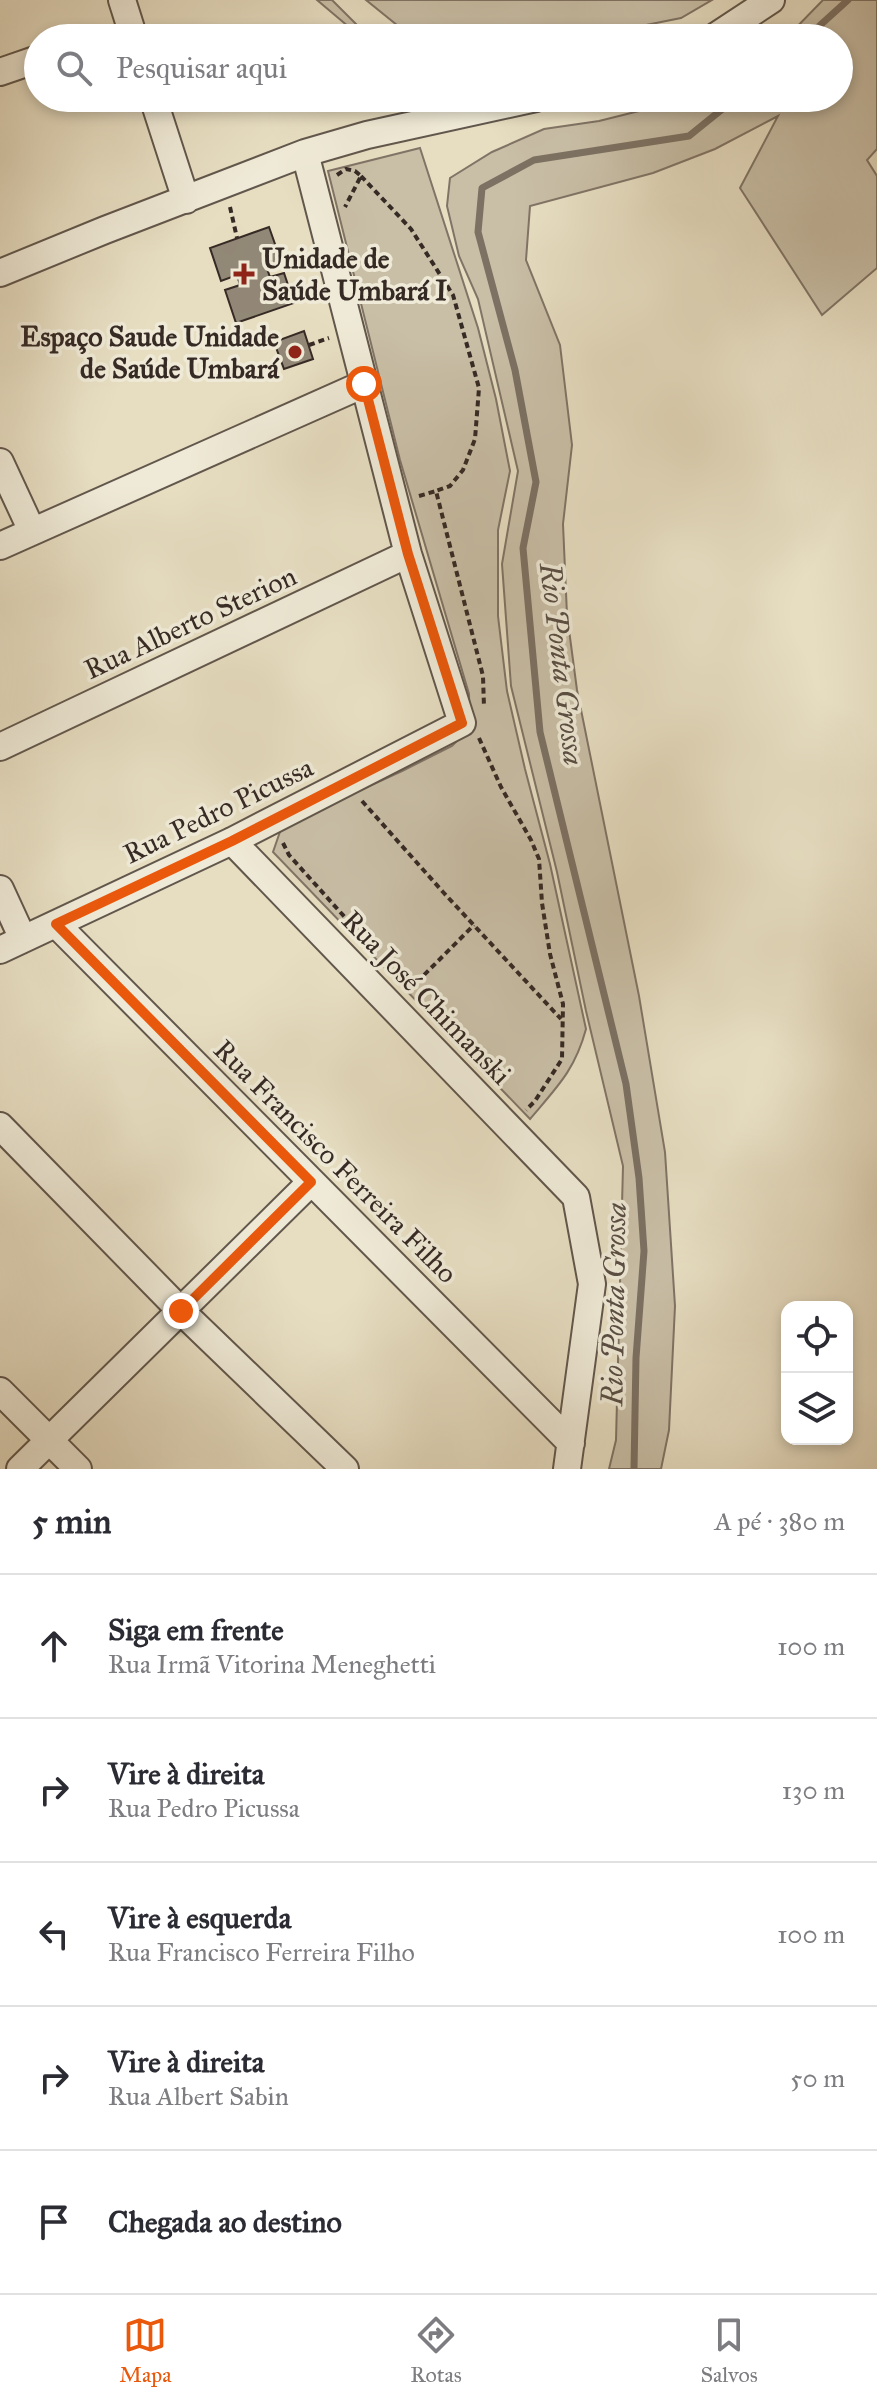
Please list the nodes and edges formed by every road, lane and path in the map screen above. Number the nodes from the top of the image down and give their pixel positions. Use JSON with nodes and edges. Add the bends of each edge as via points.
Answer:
{"nodes":[{"id":1,"x":122,"y":0,"type":"edge"},
{"id":2,"x":771,"y":0,"type":"edge"},
{"id":3,"x":130,"y":24,"type":"edge"},
{"id":4,"x":734,"y":24,"type":"edge"},
{"id":5,"x":24,"y":64,"type":"edge"},
{"id":6,"x":0,"y":72,"type":"edge"},
{"id":7,"x":158,"y":112,"type":"edge"},
{"id":8,"x":472,"y":112,"type":"edge"},
{"id":9,"x":305,"y":153,"type":"junction"},
{"id":10,"x":361,"y":176,"type":"dead end"},
{"id":11,"x":224,"y":185,"type":"junction"},
{"id":12,"x":186,"y":200,"type":"junction"},
{"id":13,"x":237,"y":238,"type":"dead end"},
{"id":14,"x":0,"y":273,"type":"edge"},
{"id":15,"x":364,"y":384,"type":"junction"},
{"id":16,"x":0,"y":462,"type":"edge"},
{"id":17,"x":436,"y":491,"type":"junction"},
{"id":18,"x":416,"y":496,"type":"dead end"},
{"id":19,"x":32,"y":531,"type":"junction"},
{"id":20,"x":0,"y":546,"type":"edge"},
{"id":21,"x":408,"y":554,"type":"junction"},
{"id":22,"x":472,"y":724,"type":"junction"},
{"id":23,"x":0,"y":747,"type":"edge"},
{"id":24,"x":358,"y":796,"type":"dead end"},
{"id":25,"x":285,"y":833,"type":"dead end"},
{"id":26,"x":232,"y":841,"type":"junction"},
{"id":27,"x":0,"y":889,"type":"edge"},
{"id":28,"x":56,"y":924,"type":"junction"},
{"id":29,"x":474,"y":925,"type":"junction"},
{"id":30,"x":11,"y":944,"type":"edge"},
{"id":31,"x":373,"y":949,"type":"dead end"},
{"id":32,"x":401,"y":979,"type":"dead end"},
{"id":33,"x":563,"y":1020,"type":"junction"},
{"id":34,"x":518,"y":1100,"type":"dead end"},
{"id":35,"x":518,"y":1118,"type":"junction"},
{"id":36,"x":0,"y":1126,"type":"edge"},
{"id":37,"x":311,"y":1182,"type":"junction"},
{"id":38,"x":181,"y":1311,"type":"junction"},
{"id":39,"x":0,"y":1391,"type":"edge"},
{"id":40,"x":49,"y":1441,"type":"junction"},
{"id":41,"x":571,"y":1443,"type":"junction"},
{"id":42,"x":20,"y":1469,"type":"edge"},
{"id":43,"x":78,"y":1469,"type":"edge"},
{"id":44,"x":345,"y":1469,"type":"edge"},
{"id":45,"x":567,"y":1469,"type":"edge"}],
"edges":[{"from":1,"to":3,"type":"street"},
{"from":2,"to":4,"type":"street"},
{"from":5,"to":6,"type":"street"},
{"from":7,"to":12,"type":"street"},
{"from":8,"to":9,"type":"street"},
{"from":9,"to":11,"type":"street"},
{"from":9,"to":15,"type":"street"},
{"from":10,"to":17,"type":"path","via":[[411,229],[453,295],[479,388],[475,439],[463,470],[450,486]]},
{"from":11,"to":12,"type":"street"},
{"from":11,"to":13,"type":"path"},
{"from":12,"to":14,"type":"street"},
{"from":15,"to":19,"type":"street"},
{"from":15,"to":21,"type":"street"},
{"from":16,"to":19,"type":"street"},
{"from":17,"to":18,"type":"path"},
{"from":17,"to":22,"type":"path","via":[[483,676]]},
{"from":19,"to":20,"type":"street"},
{"from":21,"to":22,"type":"street"},
{"from":21,"to":23,"type":"street","name":"Rua Alberto Sterion"},
{"from":22,"to":26,"type":"street","name":"Rua Pedro Picussa"},
{"from":22,"to":33,"type":"path","via":[[539,859]]},
{"from":24,"to":29,"type":"path"},
{"from":25,"to":31,"type":"path","via":[[283,845],[289,855]]},
{"from":26,"to":28,"type":"street","name":"Rua Pedro Picussa"},
{"from":26,"to":35,"type":"street","name":"Rua José Chimanski"},
{"from":27,"to":30,"type":"street"},
{"from":28,"to":30,"type":"street","name":"Rua Pedro Picussa"},
{"from":28,"to":37,"type":"street","name":"Rua Francisco Ferreira Filho"},
{"from":29,"to":32,"type":"path","via":[[410,989]]},
{"from":29,"to":33,"type":"path"},
{"from":33,"to":35,"type":"path","via":[[562,1059]]},
{"from":34,"to":35,"type":"path"},
{"from":35,"to":41,"type":"street","name":"Rua José Chimanski","via":[[576,1197],[592,1284]]},
{"from":36,"to":38,"type":"street"},
{"from":37,"to":38,"type":"street"},
{"from":37,"to":41,"type":"street","name":"Rua Francisco Ferreira Filho"},
{"from":38,"to":40,"type":"street"},
{"from":38,"to":44,"type":"street"},
{"from":39,"to":40,"type":"street"},
{"from":40,"to":42,"type":"street"},
{"from":40,"to":43,"type":"street"},
{"from":41,"to":45,"type":"street"}]}
